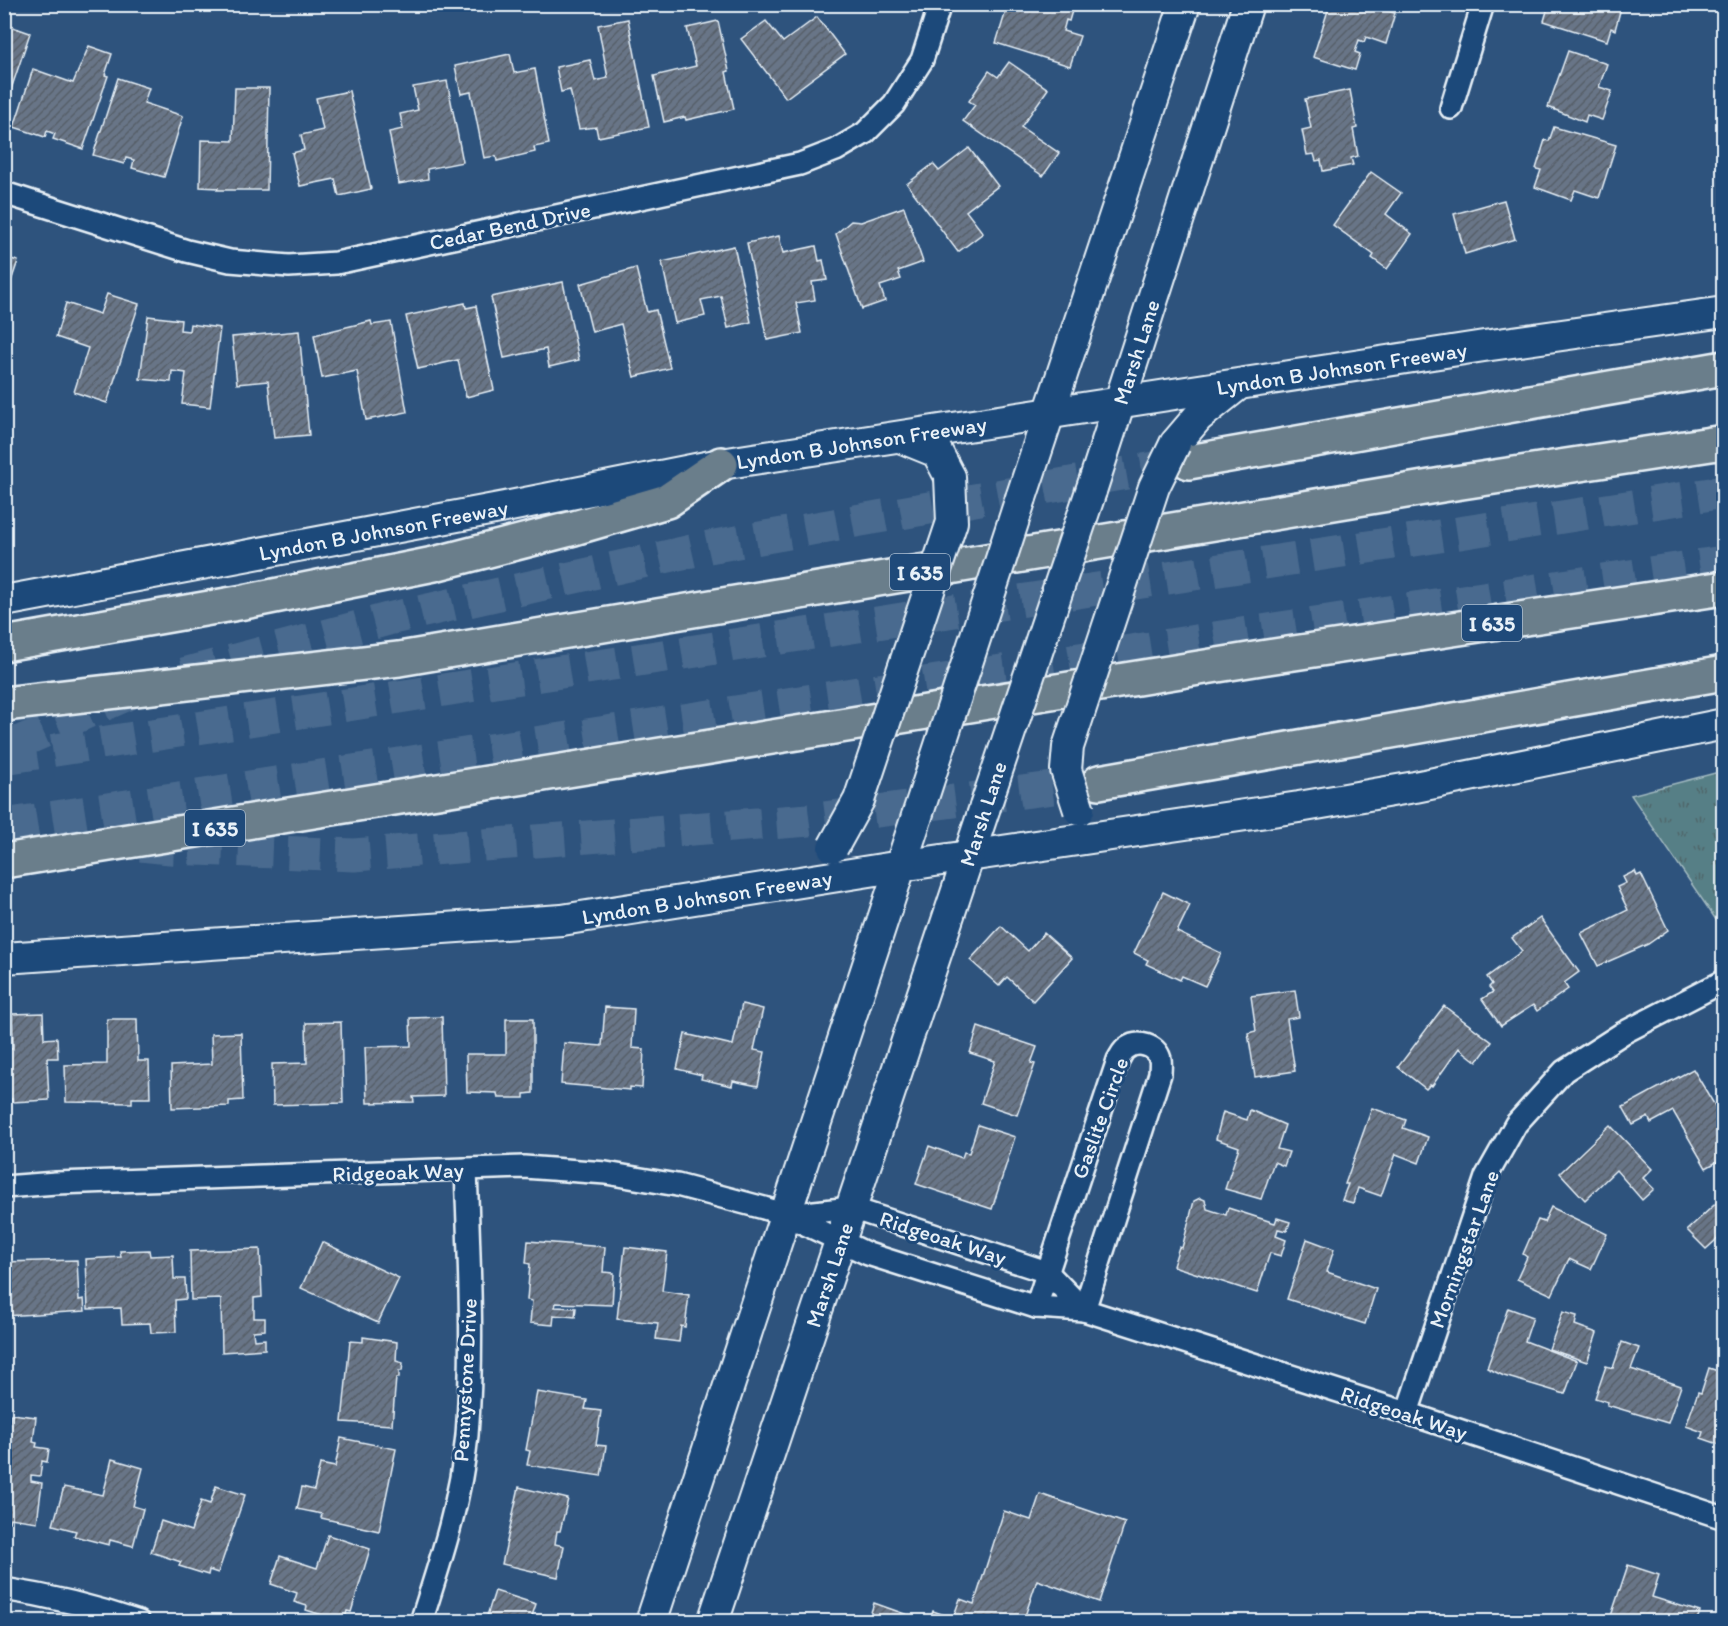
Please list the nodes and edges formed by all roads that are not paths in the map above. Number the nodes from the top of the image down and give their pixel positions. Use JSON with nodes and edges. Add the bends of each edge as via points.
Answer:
{"nodes":[{"id":1,"x":940,"y":4,"type":"edge"},
{"id":2,"x":1185,"y":4,"type":"edge"},
{"id":3,"x":1248,"y":4,"type":"edge"},
{"id":4,"x":1484,"y":4,"type":"edge"},
{"id":5,"x":1451,"y":108,"type":"dead end"},
{"id":6,"x":4,"y":193,"type":"edge"},
{"id":7,"x":1724,"y":312,"type":"edge"},
{"id":8,"x":1724,"y":368,"type":"edge"},
{"id":9,"x":1238,"y":385,"type":"junction"},
{"id":10,"x":1119,"y":403,"type":"junction"},
{"id":11,"x":1048,"y":413,"type":"junction"},
{"id":12,"x":899,"y":437,"type":"junction"},
{"id":13,"x":1724,"y":442,"type":"edge"},
{"id":14,"x":1182,"y":453,"type":"junction"},
{"id":15,"x":722,"y":464,"type":"junction"},
{"id":16,"x":1724,"y":588,"type":"edge"},
{"id":17,"x":4,"y":601,"type":"edge"},
{"id":18,"x":4,"y":644,"type":"edge"},
{"id":19,"x":1724,"y":673,"type":"edge"},
{"id":20,"x":4,"y":704,"type":"edge"},
{"id":21,"x":1724,"y":724,"type":"edge"},
{"id":22,"x":1099,"y":782,"type":"tunnel mouth"},
{"id":23,"x":1116,"y":833,"type":"junction"},
{"id":24,"x":969,"y":855,"type":"junction"},
{"id":25,"x":4,"y":861,"type":"edge"},
{"id":26,"x":901,"y":866,"type":"junction"},
{"id":27,"x":794,"y":883,"type":"junction"},
{"id":28,"x":4,"y":958,"type":"edge"},
{"id":29,"x":1724,"y":981,"type":"edge"},
{"id":30,"x":466,"y":1169,"type":"junction"},
{"id":31,"x":4,"y":1187,"type":"edge"},
{"id":32,"x":851,"y":1208,"type":"junction"},
{"id":33,"x":786,"y":1215,"type":"junction"},
{"id":34,"x":840,"y":1240,"type":"junction"},
{"id":35,"x":1047,"y":1272,"type":"junction"},
{"id":36,"x":1036,"y":1307,"type":"junction"},
{"id":37,"x":1084,"y":1310,"type":"junction"},
{"id":38,"x":1407,"y":1413,"type":"junction"},
{"id":39,"x":1724,"y":1518,"type":"edge"},
{"id":40,"x":4,"y":1589,"type":"edge"},
{"id":41,"x":138,"y":1622,"type":"edge"},
{"id":42,"x":421,"y":1622,"type":"edge"},
{"id":43,"x":651,"y":1622,"type":"edge"},
{"id":44,"x":713,"y":1622,"type":"edge"}],
"edges":[{"from":1,"to":6,"type":"street","name":"Cedar Bend Drive","via":[[922,60],[894,104],[865,133],[836,150],[800,164],[336,263],[289,266],[230,261]]},
{"from":2,"to":11,"type":"main road"},
{"from":3,"to":10,"type":"main road","name":"Marsh Lane"},
{"from":4,"to":5,"type":"street"},
{"from":7,"to":9,"type":"main road","name":"Lyndon B Johnson Freeway"},
{"from":8,"to":14,"type":"highway"},
{"from":9,"to":10,"type":"main road","name":"Lyndon B Johnson Freeway"},
{"from":9,"to":14,"type":"main road","via":[[1198,417]]},
{"from":10,"to":11,"type":"main road","name":"Lyndon B Johnson Freeway"},
{"from":10,"to":24,"type":"main road","name":"Marsh Lane","bridge":true},
{"from":11,"to":12,"type":"main road","name":"Lyndon B Johnson Freeway"},
{"from":11,"to":26,"type":"main road","bridge":true},
{"from":12,"to":15,"type":"main road","name":"Lyndon B Johnson Freeway"},
{"from":12,"to":27,"type":"main road","bridge":true,"via":[[937,452],[950,477],[952,522],[859,800],[833,847]]},
{"from":13,"to":20,"type":"highway","number":"I 635","via":[[1442,484],[399,659]]},
{"from":14,"to":23,"type":"main road","bridge":true,"via":[[1154,487],[1068,747],[1066,770],[1079,810]]},
{"from":15,"to":17,"type":"main road","name":"Lyndon B Johnson Freeway"},
{"from":15,"to":18,"type":"highway","via":[[667,501],[434,564]]},
{"from":16,"to":25,"type":"highway","number":"I 635","via":[[1261,658]]},
{"from":19,"to":22,"type":"highway"},
{"from":21,"to":23,"type":"main road","name":"Lyndon B Johnson Freeway","via":[[1415,787]]},
{"from":23,"to":24,"type":"main road","name":"Lyndon B Johnson Freeway"},
{"from":24,"to":26,"type":"main road","name":"Lyndon B Johnson Freeway"},
{"from":24,"to":32,"type":"main road","name":"Marsh Lane"},
{"from":26,"to":27,"type":"main road","name":"Lyndon B Johnson Freeway"},
{"from":26,"to":33,"type":"main road"},
{"from":27,"to":28,"type":"main road","name":"Lyndon B Johnson Freeway","via":[[562,920]]},
{"from":29,"to":38,"type":"street","name":"Morningstar Lane","via":[[1623,1032],[1564,1071],[1516,1124],[1486,1177]]},
{"from":30,"to":31,"type":"street","name":"Ridgeoak Way"},
{"from":30,"to":33,"type":"street","name":"Ridgeoak Way","via":[[524,1167],[606,1173],[677,1185]]},
{"from":30,"to":42,"type":"street","name":"Pennystone Drive","via":[[470,1346],[466,1436],[447,1540]]},
{"from":32,"to":33,"type":"street","name":"Ridgeoak Way"},
{"from":32,"to":34,"type":"main road","name":"Marsh Lane"},
{"from":32,"to":35,"type":"street","name":"Ridgeoak Way"},
{"from":33,"to":34,"type":"street","name":"Ridgeoak Way"},
{"from":33,"to":43,"type":"main road"},
{"from":34,"to":36,"type":"street","name":"Ridgeoak Way","via":[[868,1254]]},
{"from":34,"to":44,"type":"main road","name":"Marsh Lane"},
{"from":35,"to":36,"type":"street","name":"Gaslite Circle"},
{"from":35,"to":37,"type":"street","name":"Ridgeoak Way"},
{"from":35,"to":37,"type":"street","name":"Gaslite Circle","via":[[1118,1060],[1125,1049],[1145,1044],[1160,1060],[1160,1074]]},
{"from":36,"to":37,"type":"street","name":"Ridgeoak Way"},
{"from":37,"to":38,"type":"street","name":"Ridgeoak Way"},
{"from":38,"to":39,"type":"street","name":"Ridgeoak Way"},
{"from":40,"to":41,"type":"street","via":[[106,1611]]}]}
